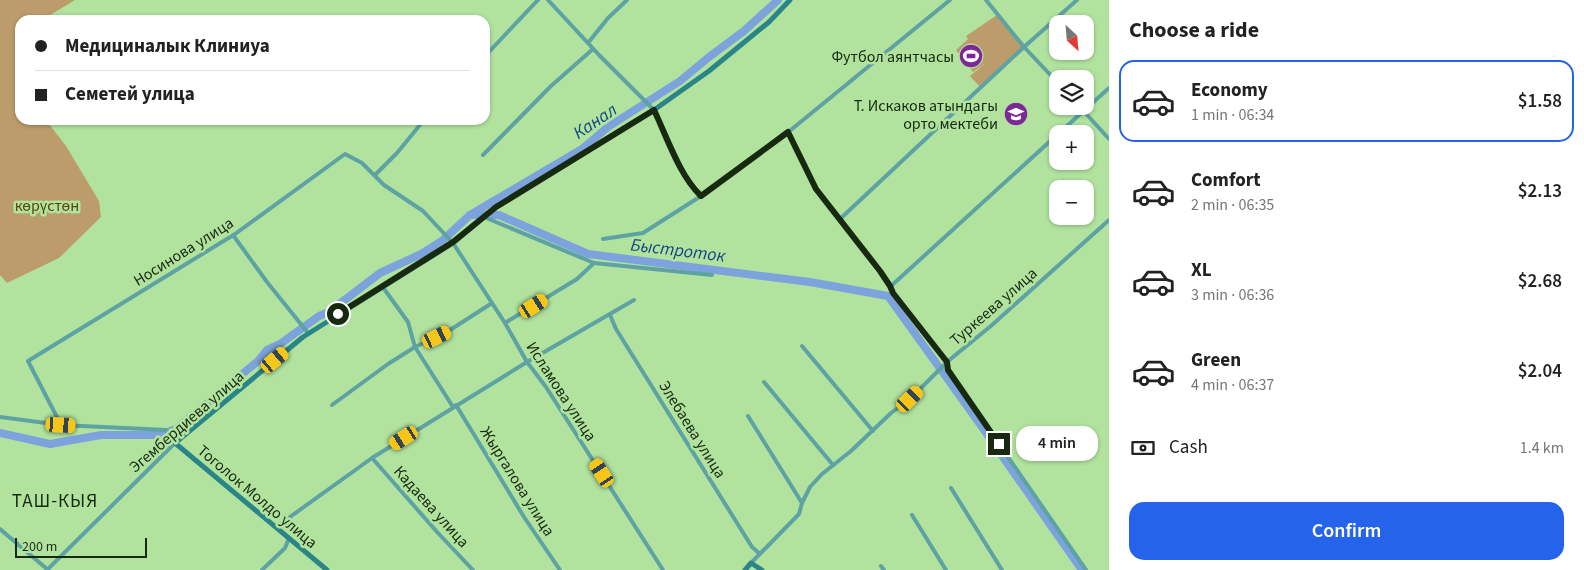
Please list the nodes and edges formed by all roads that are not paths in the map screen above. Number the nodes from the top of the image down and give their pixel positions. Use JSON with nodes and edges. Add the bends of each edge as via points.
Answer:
{"nodes":[{"id":1,"x":538,"y":0,"type":"edge"},
{"id":2,"x":548,"y":0,"type":"edge"},
{"id":3,"x":627,"y":0,"type":"edge"},
{"id":4,"x":790,"y":0,"type":"edge"},
{"id":5,"x":950,"y":0,"type":"edge"},
{"id":6,"x":986,"y":0,"type":"edge"},
{"id":7,"x":1078,"y":0,"type":"edge"},
{"id":8,"x":588,"y":43,"type":"junction"},
{"id":9,"x":1024,"y":47,"type":"junction"},
{"id":10,"x":593,"y":49,"type":"junction"},
{"id":11,"x":490,"y":51,"type":"edge"},
{"id":12,"x":1049,"y":73,"type":"edge"},
{"id":13,"x":1109,"y":88,"type":"edge"},
{"id":14,"x":1094,"y":101,"type":"edge"},
{"id":15,"x":654,"y":110,"type":"junction"},
{"id":16,"x":1079,"y":115,"type":"edge"},
{"id":17,"x":1087,"y":115,"type":"edge"},
{"id":18,"x":420,"y":125,"type":"edge"},
{"id":19,"x":1068,"y":125,"type":"edge"},
{"id":20,"x":788,"y":132,"type":"junction"},
{"id":21,"x":1109,"y":139,"type":"edge"},
{"id":22,"x":1049,"y":142,"type":"edge"},
{"id":23,"x":345,"y":154,"type":"joint"},
{"id":24,"x":482,"y":155,"type":"dead end"},
{"id":25,"x":375,"y":175,"type":"junction"},
{"id":26,"x":701,"y":196,"type":"junction"},
{"id":27,"x":484,"y":217,"type":"junction"},
{"id":28,"x":840,"y":219,"type":"junction"},
{"id":29,"x":1109,"y":220,"type":"edge"},
{"id":30,"x":233,"y":235,"type":"junction"},
{"id":31,"x":603,"y":239,"type":"dead end"},
{"id":32,"x":453,"y":242,"type":"junction"},
{"id":33,"x":594,"y":263,"type":"junction"},
{"id":34,"x":712,"y":275,"type":"dead end"},
{"id":35,"x":382,"y":286,"type":"junction"},
{"id":36,"x":890,"y":286,"type":"junction"},
{"id":37,"x":634,"y":300,"type":"dead end"},
{"id":38,"x":492,"y":303,"type":"junction"},
{"id":39,"x":610,"y":315,"type":"junction"},
{"id":40,"x":505,"y":323,"type":"junction"},
{"id":41,"x":308,"y":333,"type":"junction"},
{"id":42,"x":802,"y":346,"type":"dead end"},
{"id":43,"x":415,"y":347,"type":"junction"},
{"id":44,"x":527,"y":362,"type":"junction"},
{"id":45,"x":947,"y":362,"type":"junction"},
{"id":46,"x":764,"y":382,"type":"dead end"},
{"id":47,"x":332,"y":405,"type":"dead end"},
{"id":48,"x":455,"y":406,"type":"junction"},
{"id":49,"x":748,"y":416,"type":"dead end"},
{"id":50,"x":0,"y":417,"type":"edge"},
{"id":51,"x":61,"y":425,"type":"junction"},
{"id":52,"x":873,"y":431,"type":"junction"},
{"id":53,"x":175,"y":443,"type":"junction"},
{"id":54,"x":372,"y":458,"type":"junction"},
{"id":55,"x":833,"y":465,"type":"junction"},
{"id":56,"x":951,"y":488,"type":"dead end"},
{"id":57,"x":802,"y":503,"type":"junction"},
{"id":58,"x":912,"y":515,"type":"dead end"},
{"id":59,"x":276,"y":527,"type":"junction"},
{"id":60,"x":0,"y":529,"type":"edge"},
{"id":61,"x":289,"y":538,"type":"junction"},
{"id":62,"x":760,"y":554,"type":"junction"},
{"id":63,"x":751,"y":563,"type":"junction"},
{"id":64,"x":47,"y":570,"type":"edge"},
{"id":65,"x":262,"y":570,"type":"edge"},
{"id":66,"x":327,"y":570,"type":"edge"},
{"id":67,"x":473,"y":570,"type":"edge"},
{"id":68,"x":560,"y":570,"type":"edge"},
{"id":69,"x":663,"y":570,"type":"edge"},
{"id":70,"x":744,"y":570,"type":"edge"},
{"id":71,"x":762,"y":570,"type":"edge"},
{"id":72,"x":946,"y":570,"type":"edge"},
{"id":73,"x":1002,"y":570,"type":"edge"},
{"id":74,"x":1086,"y":570,"type":"edge"}],
"edges":[{"from":1,"to":11,"type":"street"},
{"from":2,"to":8,"type":"street"},
{"from":3,"to":8,"type":"street"},
{"from":4,"to":15,"type":"street","name":"Эгембердиева улица","via":[[769,22],[709,71]]},
{"from":5,"to":20,"type":"street"},
{"from":6,"to":9,"type":"street"},
{"from":7,"to":9,"type":"street"},
{"from":8,"to":10,"type":"street"},
{"from":9,"to":12,"type":"street"},
{"from":9,"to":28,"type":"street"},
{"from":10,"to":15,"type":"street"},
{"from":10,"to":24,"type":"street"},
{"from":13,"to":14,"type":"street"},
{"from":15,"to":26,"type":"street","via":[[686,177]]},
{"from":15,"to":27,"type":"street","name":"Эгембердиева улица"},
{"from":16,"to":19,"type":"street"},
{"from":17,"to":21,"type":"street"},
{"from":18,"to":25,"type":"street"},
{"from":20,"to":26,"type":"street"},
{"from":20,"to":28,"type":"street","via":[[816,189]]},
{"from":22,"to":36,"type":"street"},
{"from":23,"to":25,"type":"street","name":"Исламова улица"},
{"from":23,"to":30,"type":"street","name":"Носинова улица"},
{"from":25,"to":32,"type":"street","name":"Исламова улица","via":[[384,185],[423,211]]},
{"from":26,"to":31,"type":"street","via":[[643,233]]},
{"from":27,"to":32,"type":"street","name":"Эгембердиева улица"},
{"from":27,"to":33,"type":"street"},
{"from":28,"to":36,"type":"street"},
{"from":29,"to":45,"type":"street","name":"Туркеева улица"},
{"from":30,"to":41,"type":"street"},
{"from":30,"to":51,"type":"street","name":"Носинова улица","via":[[28,361]]},
{"from":32,"to":35,"type":"street","name":"Эгембердиева улица"},
{"from":32,"to":38,"type":"street","name":"Исламова улица"},
{"from":33,"to":34,"type":"street"},
{"from":33,"to":40,"type":"street","via":[[577,279]]},
{"from":35,"to":41,"type":"street","name":"Эгембердиева улица"},
{"from":35,"to":43,"type":"street","name":"Жыргалова улица","via":[[408,322]]},
{"from":36,"to":45,"type":"street"},
{"from":37,"to":39,"type":"street"},
{"from":38,"to":40,"type":"street","name":"Исламова улица"},
{"from":38,"to":43,"type":"street","via":[[447,332]]},
{"from":39,"to":44,"type":"street"},
{"from":39,"to":62,"type":"street","name":"Элебаева улица","via":[[724,503]]},
{"from":40,"to":44,"type":"street","name":"Исламова улица"},
{"from":41,"to":53,"type":"street","name":"Эгембердиева улица"},
{"from":42,"to":52,"type":"street"},
{"from":43,"to":47,"type":"street"},
{"from":43,"to":48,"type":"street","name":"Жыргалова улица"},
{"from":44,"to":48,"type":"street"},
{"from":44,"to":69,"type":"street","name":"Исламова улица"},
{"from":45,"to":52,"type":"street","name":"Туркеева улица"},
{"from":45,"to":74,"type":"street","via":[[948,370]]},
{"from":46,"to":55,"type":"street"},
{"from":48,"to":54,"type":"street"},
{"from":48,"to":68,"type":"street","name":"Жыргалова улица"},
{"from":49,"to":57,"type":"street"},
{"from":50,"to":51,"type":"street","name":"Тоголок Молдо улица"},
{"from":51,"to":53,"type":"street","name":"Тоголок Молдо улица","via":[[166,430]]},
{"from":52,"to":55,"type":"street","name":"Туркеева улица"},
{"from":53,"to":59,"type":"street","name":"Тоголок Молдо улица"},
{"from":53,"to":64,"type":"street","name":"Эгембердиева улица"},
{"from":54,"to":59,"type":"street"},
{"from":54,"to":67,"type":"street","name":"Кадаева улица"},
{"from":55,"to":57,"type":"street","name":"Туркеева улица","via":[[810,488]]},
{"from":56,"to":73,"type":"street"},
{"from":57,"to":62,"type":"street","name":"Туркеева улица","via":[[799,514]]},
{"from":58,"to":72,"type":"street"},
{"from":59,"to":61,"type":"street","name":"Тоголок Молдо улица"},
{"from":60,"to":64,"type":"street"},
{"from":61,"to":65,"type":"street","via":[[285,548]]},
{"from":61,"to":66,"type":"street","name":"Тоголок Молдо улица"},
{"from":62,"to":63,"type":"street","name":"Туркеева улица"},
{"from":63,"to":70,"type":"street"},
{"from":63,"to":71,"type":"street"}]}
